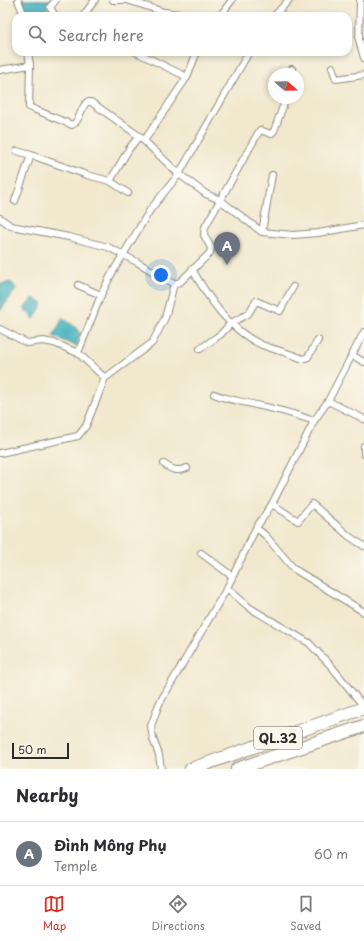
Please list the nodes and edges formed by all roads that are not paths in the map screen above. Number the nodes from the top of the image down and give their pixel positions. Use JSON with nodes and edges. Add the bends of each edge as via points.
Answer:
{"nodes":[{"id":1,"x":18,"y":0,"type":"edge"},
{"id":2,"x":56,"y":0,"type":"edge"},
{"id":3,"x":95,"y":0,"type":"edge"},
{"id":4,"x":113,"y":0,"type":"edge"},
{"id":5,"x":232,"y":0,"type":"edge"},
{"id":6,"x":289,"y":0,"type":"edge"},
{"id":7,"x":360,"y":0,"type":"edge"},
{"id":8,"x":22,"y":12,"type":"edge"},
{"id":9,"x":53,"y":12,"type":"edge"},
{"id":10,"x":86,"y":12,"type":"edge"},
{"id":11,"x":164,"y":12,"type":"edge"},
{"id":12,"x":223,"y":12,"type":"edge"},
{"id":13,"x":278,"y":12,"type":"edge"},
{"id":14,"x":362,"y":40,"type":"edge"},
{"id":15,"x":29,"y":56,"type":"edge"},
{"id":16,"x":145,"y":56,"type":"edge"},
{"id":17,"x":195,"y":56,"type":"edge"},
{"id":18,"x":247,"y":56,"type":"edge"},
{"id":19,"x":364,"y":58,"type":"edge"},
{"id":20,"x":30,"y":65,"type":"junction"},
{"id":21,"x":332,"y":67,"type":"dead end"},
{"id":22,"x":0,"y":70,"type":"edge"},
{"id":23,"x":364,"y":75,"type":"edge"},
{"id":24,"x":186,"y":77,"type":"junction"},
{"id":25,"x":284,"y":104,"type":"edge"},
{"id":26,"x":141,"y":138,"type":"junction"},
{"id":27,"x":17,"y":151,"type":"dead end"},
{"id":28,"x":31,"y":155,"type":"junction"},
{"id":29,"x":179,"y":174,"type":"junction"},
{"id":30,"x":272,"y":176,"type":"dead end"},
{"id":31,"x":110,"y":181,"type":"junction"},
{"id":32,"x":128,"y":193,"type":"dead end"},
{"id":33,"x":15,"y":200,"type":"dead end"},
{"id":34,"x":220,"y":200,"type":"junction"},
{"id":35,"x":0,"y":218,"type":"edge"},
{"id":36,"x":364,"y":224,"type":"edge"},
{"id":37,"x":262,"y":232,"type":"junction"},
{"id":38,"x":123,"y":255,"type":"junction"},
{"id":39,"x":192,"y":269,"type":"junction"},
{"id":40,"x":174,"y":284,"type":"junction"},
{"id":41,"x":78,"y":285,"type":"dead end"},
{"id":42,"x":294,"y":287,"type":"dead end"},
{"id":43,"x":100,"y":295,"type":"junction"},
{"id":44,"x":231,"y":323,"type":"junction"},
{"id":45,"x":0,"y":329,"type":"edge"},
{"id":46,"x":364,"y":332,"type":"edge"},
{"id":47,"x":318,"y":340,"type":"dead end"},
{"id":48,"x":200,"y":349,"type":"dead end"},
{"id":49,"x":78,"y":353,"type":"junction"},
{"id":50,"x":352,"y":355,"type":"junction"},
{"id":51,"x":364,"y":362,"type":"edge"},
{"id":52,"x":105,"y":378,"type":"junction"},
{"id":53,"x":214,"y":394,"type":"dead end"},
{"id":54,"x":328,"y":401,"type":"junction"},
{"id":55,"x":364,"y":419,"type":"edge"},
{"id":56,"x":314,"y":421,"type":"junction"},
{"id":57,"x":364,"y":446,"type":"edge"},
{"id":58,"x":0,"y":453,"type":"edge"},
{"id":59,"x":364,"y":454,"type":"edge"},
{"id":60,"x":164,"y":464,"type":"dead end"},
{"id":61,"x":187,"y":468,"type":"dead end"},
{"id":62,"x":272,"y":504,"type":"junction"},
{"id":63,"x":256,"y":528,"type":"junction"},
{"id":64,"x":364,"y":546,"type":"edge"},
{"id":65,"x":201,"y":553,"type":"dead end"},
{"id":66,"x":232,"y":576,"type":"junction"},
{"id":67,"x":227,"y":588,"type":"junction"},
{"id":68,"x":364,"y":612,"type":"edge"},
{"id":69,"x":364,"y":707,"type":"edge"},
{"id":70,"x":364,"y":726,"type":"edge"},
{"id":71,"x":161,"y":769,"type":"edge"},
{"id":72,"x":191,"y":769,"type":"edge"},
{"id":73,"x":237,"y":769,"type":"edge"}],
"edges":[{"from":1,"to":8,"type":"street"},
{"from":2,"to":9,"type":"street","via":[[50,7]]},
{"from":3,"to":10,"type":"street"},
{"from":4,"to":11,"type":"street","via":[[127,0]]},
{"from":5,"to":12,"type":"street"},
{"from":6,"to":13,"type":"street"},
{"from":7,"to":14,"type":"street"},
{"from":14,"to":19,"type":"street"},
{"from":15,"to":20,"type":"street"},
{"from":16,"to":24,"type":"street"},
{"from":17,"to":24,"type":"street"},
{"from":18,"to":29,"type":"street"},
{"from":20,"to":22,"type":"street"},
{"from":20,"to":26,"type":"street","via":[[29,107],[72,125],[84,104],[91,102]]},
{"from":21,"to":23,"type":"street","via":[[336,79]]},
{"from":24,"to":26,"type":"street"},
{"from":25,"to":34,"type":"street","via":[[274,131],[271,134],[262,130],[260,132]]},
{"from":26,"to":29,"type":"street"},
{"from":26,"to":31,"type":"street","via":[[128,149]]},
{"from":27,"to":28,"type":"street"},
{"from":28,"to":31,"type":"street"},
{"from":28,"to":33,"type":"street"},
{"from":29,"to":34,"type":"street","via":[[206,194]]},
{"from":29,"to":38,"type":"street","via":[[150,210]]},
{"from":30,"to":37,"type":"street"},
{"from":31,"to":32,"type":"street"},
{"from":34,"to":37,"type":"street"},
{"from":34,"to":39,"type":"street","via":[[204,231],[211,251]]},
{"from":35,"to":38,"type":"street","via":[[11,226],[97,244]]},
{"from":36,"to":37,"type":"street","via":[[299,235]]},
{"from":38,"to":40,"type":"street"},
{"from":38,"to":43,"type":"street"},
{"from":39,"to":40,"type":"street","via":[[180,282]]},
{"from":39,"to":44,"type":"street","via":[[208,296]]},
{"from":40,"to":52,"type":"street","via":[[165,318],[152,343]]},
{"from":41,"to":43,"type":"street"},
{"from":42,"to":44,"type":"street","via":[[280,310],[256,301],[248,314]]},
{"from":43,"to":49,"type":"street"},
{"from":44,"to":47,"type":"street","via":[[246,336],[261,344],[303,359],[308,357]]},
{"from":44,"to":48,"type":"street","via":[[221,334]]},
{"from":45,"to":49,"type":"street","via":[[27,342],[54,343]]},
{"from":46,"to":50,"type":"street"},
{"from":49,"to":52,"type":"street"},
{"from":50,"to":51,"type":"street"},
{"from":50,"to":54,"type":"street"},
{"from":52,"to":58,"type":"street","via":[[86,426],[78,436]]},
{"from":53,"to":56,"type":"street"},
{"from":54,"to":55,"type":"street"},
{"from":54,"to":56,"type":"street"},
{"from":56,"to":62,"type":"street"},
{"from":57,"to":59,"type":"street"},
{"from":60,"to":61,"type":"street","via":[[178,471]]},
{"from":62,"to":63,"type":"street"},
{"from":62,"to":64,"type":"street","via":[[298,521],[310,503]]},
{"from":63,"to":66,"type":"street"},
{"from":63,"to":68,"type":"street","via":[[294,569]]},
{"from":65,"to":66,"type":"street"},
{"from":66,"to":67,"type":"street"},
{"from":67,"to":69,"type":"street","via":[[250,608],[309,643]]},
{"from":67,"to":71,"type":"street","via":[[154,716],[151,726],[152,739]]},
{"from":69,"to":72,"type":"highway","number":"QL.32"},
{"from":70,"to":73,"type":"highway","number":"QL.32"}]}
